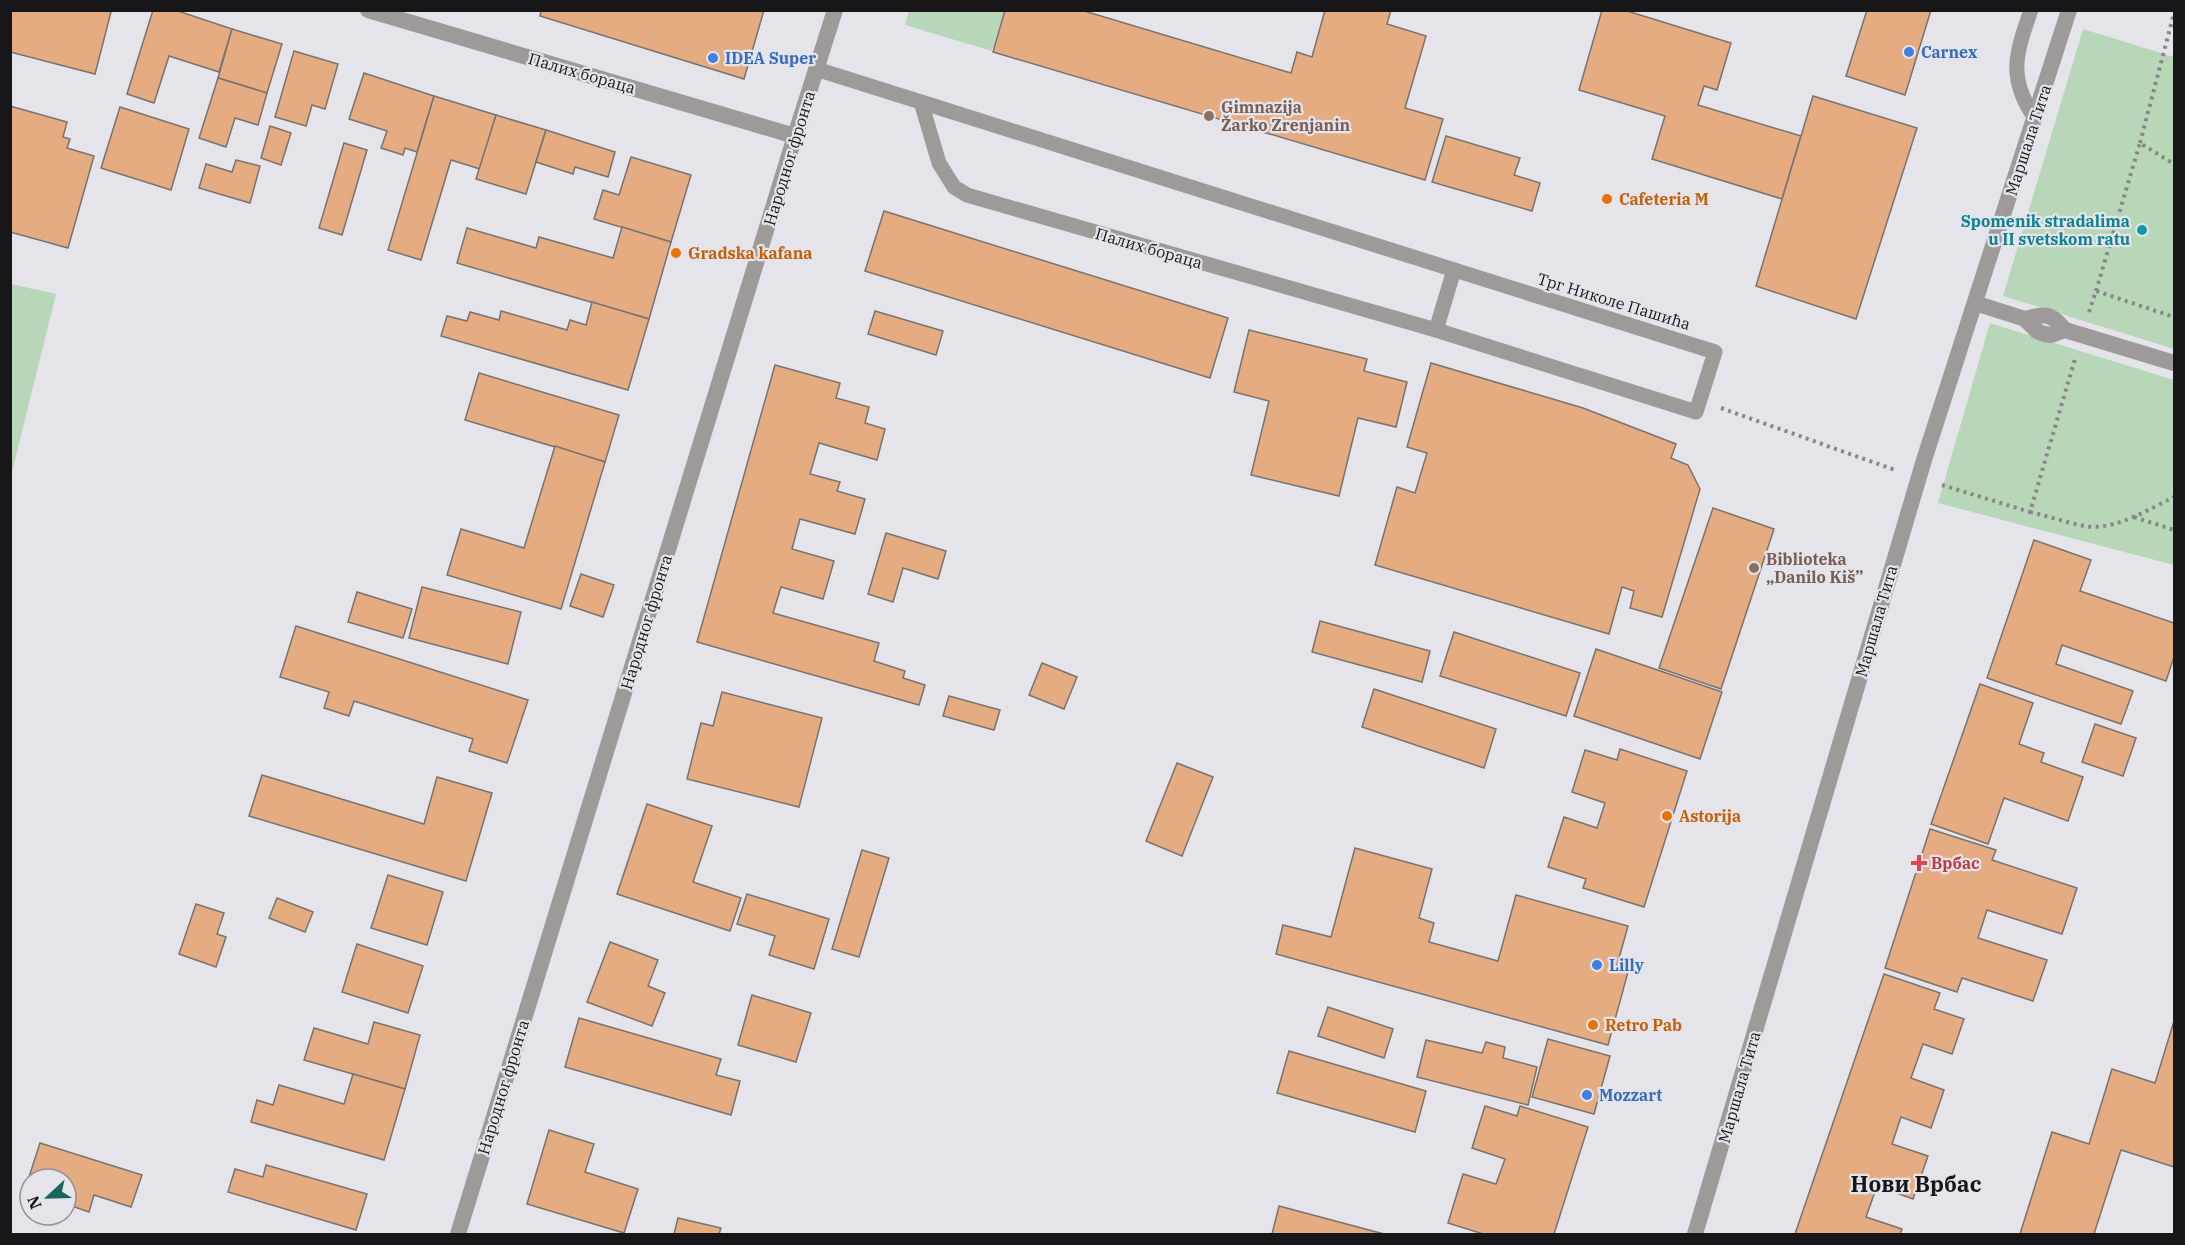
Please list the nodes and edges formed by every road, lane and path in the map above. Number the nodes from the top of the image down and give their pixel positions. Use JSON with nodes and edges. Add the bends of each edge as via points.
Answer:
{"nodes":[{"id":1,"x":368,"y":10,"type":"edge"},
{"id":2,"x":836,"y":10,"type":"edge"},
{"id":3,"x":2031,"y":10,"type":"edge"},
{"id":4,"x":2069,"y":10,"type":"edge"},
{"id":5,"x":2175,"y":14,"type":"edge"},
{"id":6,"x":816,"y":69,"type":"junction"},
{"id":7,"x":921,"y":102,"type":"junction"},
{"id":8,"x":2035,"y":118,"type":"junction"},
{"id":9,"x":795,"y":136,"type":"junction"},
{"id":10,"x":2140,"y":143,"type":"junction"},
{"id":11,"x":2175,"y":164,"type":"edge"},
{"id":12,"x":1454,"y":270,"type":"junction"},
{"id":13,"x":2096,"y":291,"type":"junction"},
{"id":14,"x":1975,"y":303,"type":"junction"},
{"id":15,"x":2175,"y":317,"type":"edge"},
{"id":16,"x":1436,"y":330,"type":"junction"},
{"id":17,"x":2082,"y":335,"type":"junction"},
{"id":18,"x":2175,"y":363,"type":"edge"},
{"id":19,"x":1700,"y":400,"type":"junction"},
{"id":20,"x":1919,"y":478,"type":"junction"},
{"id":21,"x":2175,"y":497,"type":"edge"},
{"id":22,"x":2030,"y":512,"type":"junction"},
{"id":23,"x":2133,"y":516,"type":"junction"},
{"id":24,"x":2175,"y":530,"type":"edge"},
{"id":25,"x":458,"y":1234,"type":"edge"},
{"id":26,"x":1695,"y":1234,"type":"edge"}],
"edges":[{"from":1,"to":9,"type":"street","name":"Палих бораца"},
{"from":2,"to":6,"type":"street","name":"Народног фронта"},
{"from":3,"to":8,"type":"lane","via":[[2018,49],[2016,74],[2026,105]]},
{"from":4,"to":8,"type":"street","name":"Маршала Тита"},
{"from":5,"to":10,"type":"path"},
{"from":6,"to":7,"type":"lane"},
{"from":6,"to":9,"type":"street","name":"Народног фронта"},
{"from":7,"to":12,"type":"lane"},
{"from":7,"to":16,"type":"lane","name":"Палих бораца","via":[[939,163],[954,188],[966,195]]},
{"from":8,"to":14,"type":"street","name":"Маршала Тита"},
{"from":9,"to":25,"type":"street","name":"Народног фронта"},
{"from":10,"to":11,"type":"path"},
{"from":10,"to":13,"type":"path"},
{"from":12,"to":16,"type":"lane"},
{"from":12,"to":19,"type":"lane","name":"Трг Николе Пашића","via":[[1715,352]]},
{"from":13,"to":15,"type":"path"},
{"from":13,"to":17,"type":"path"},
{"from":14,"to":17,"type":"street","via":[[2025,319],[2044,334],[2065,330]]},
{"from":14,"to":20,"type":"street","name":"Маршала Тита"},
{"from":16,"to":19,"type":"lane","via":[[1696,412]]},
{"from":17,"to":18,"type":"street"},
{"from":17,"to":22,"type":"path"},
{"from":19,"to":20,"type":"path"},
{"from":20,"to":22,"type":"path"},
{"from":20,"to":26,"type":"street","name":"Маршала Тита"},
{"from":21,"to":23,"type":"path"},
{"from":22,"to":23,"type":"path","via":[[2087,527]]},
{"from":23,"to":24,"type":"path"}]}
